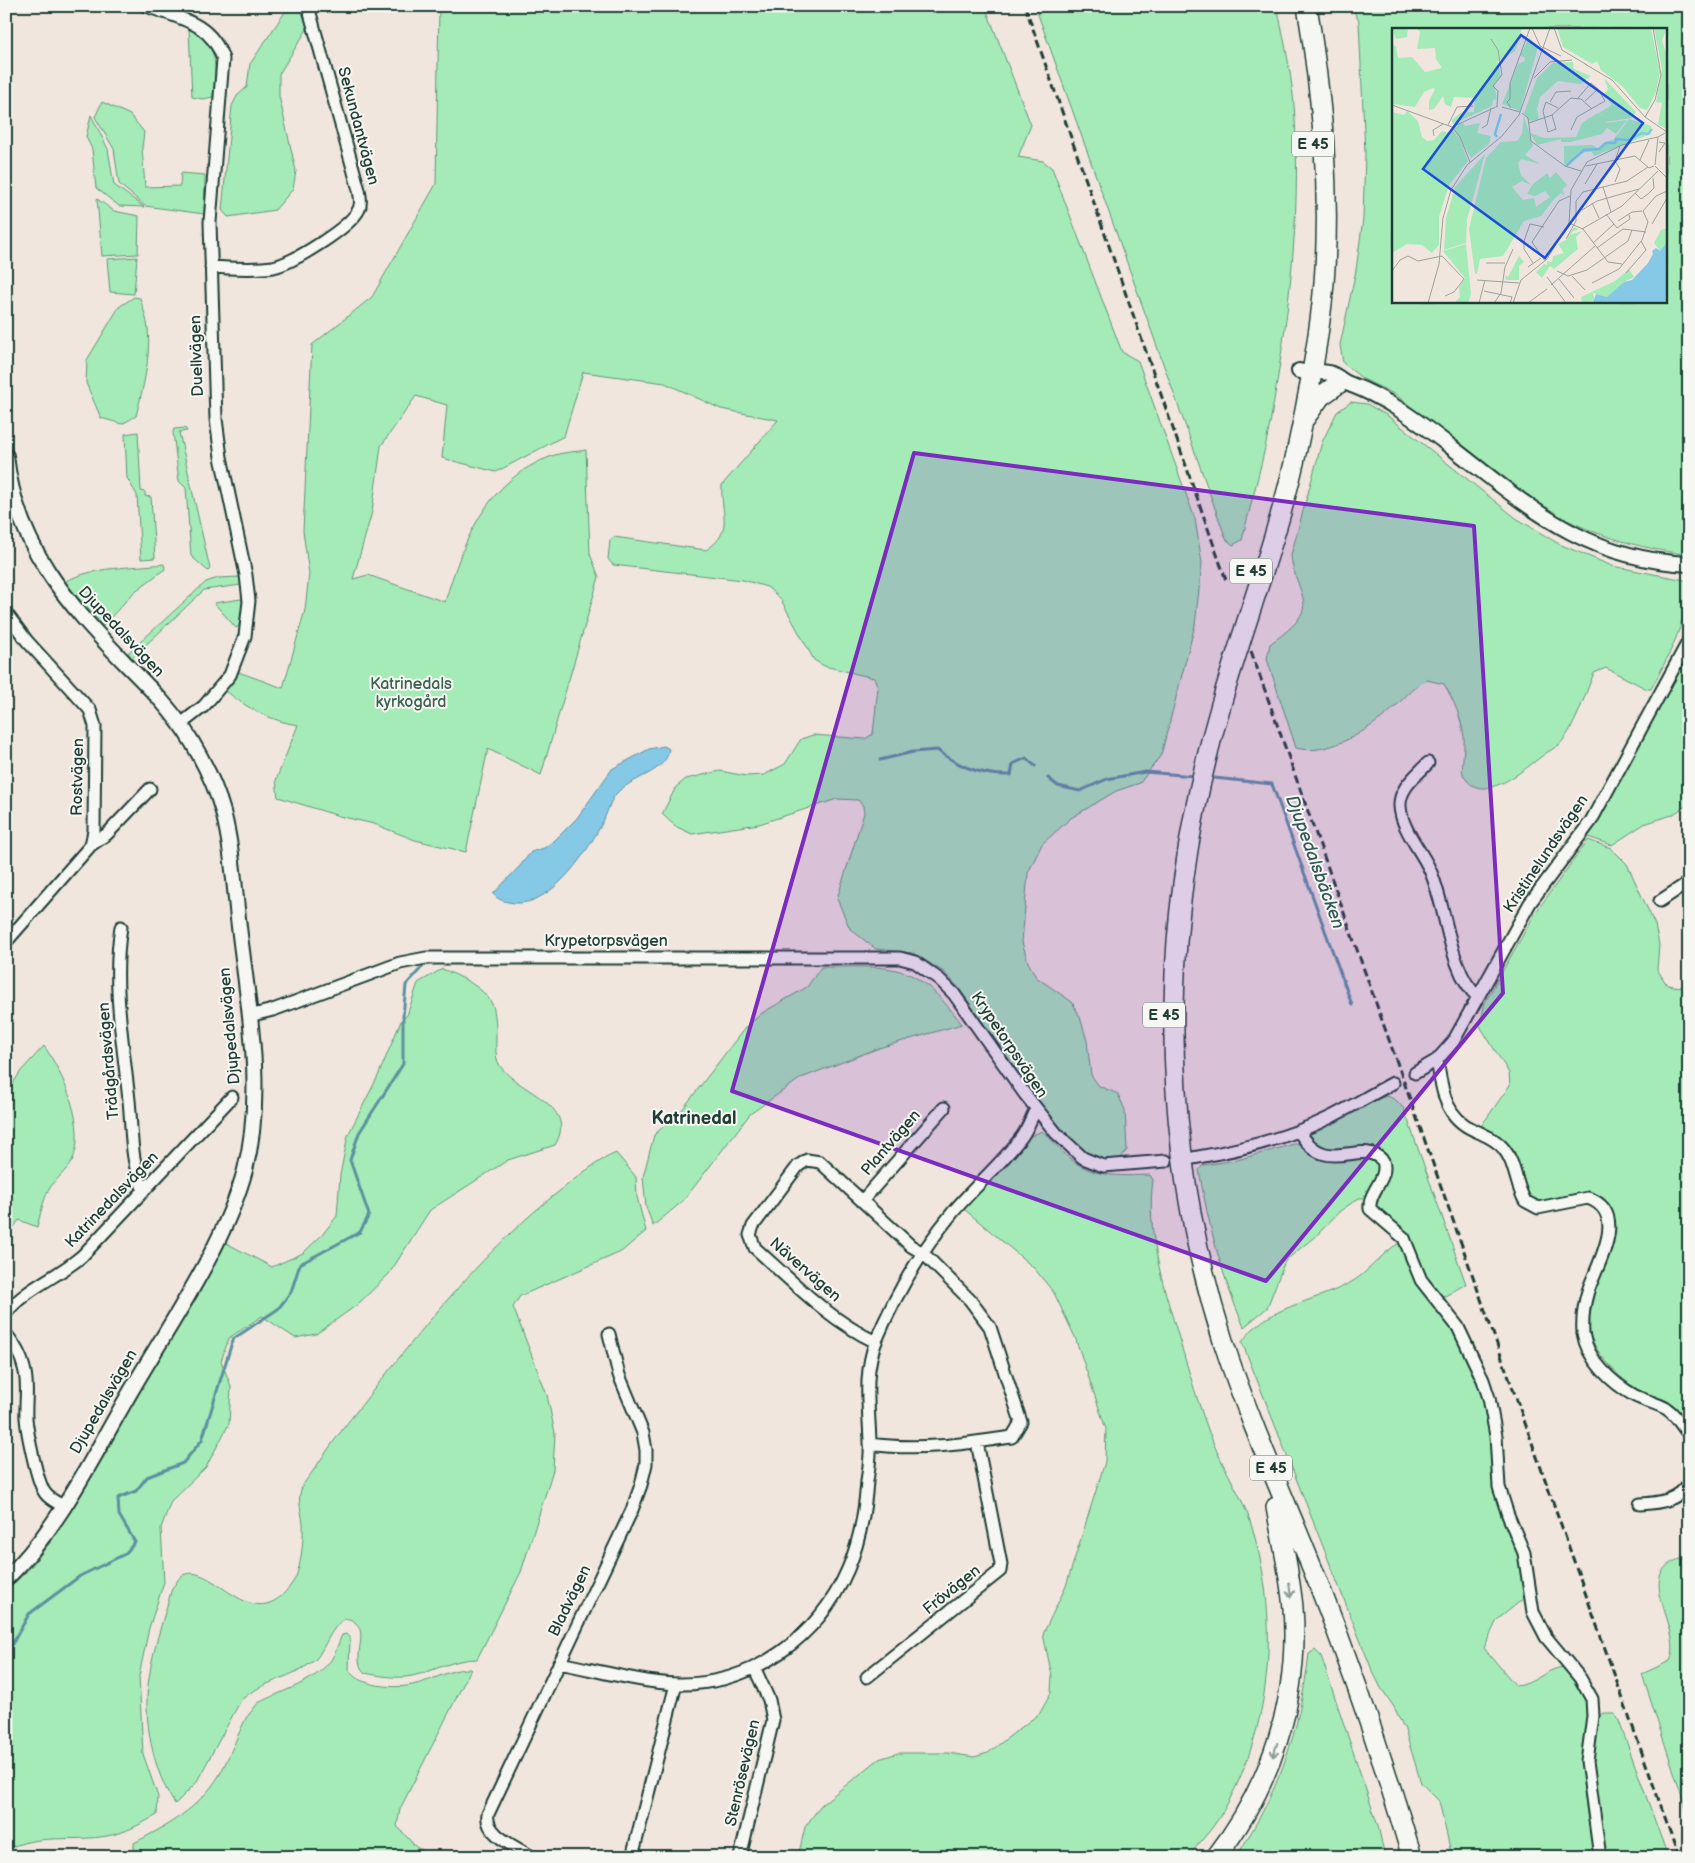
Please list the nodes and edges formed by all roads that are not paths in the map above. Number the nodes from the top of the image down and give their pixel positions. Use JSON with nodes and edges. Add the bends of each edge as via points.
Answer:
{"nodes":[{"id":1,"x":146,"y":6,"type":"edge"},
{"id":2,"x":308,"y":6,"type":"edge"},
{"id":3,"x":1298,"y":6,"type":"edge"},
{"id":4,"x":1307,"y":6,"type":"edge"},
{"id":5,"x":211,"y":267,"type":"junction"},
{"id":6,"x":1306,"y":372,"type":"junction"},
{"id":7,"x":1342,"y":384,"type":"junction"},
{"id":8,"x":1302,"y":423,"type":"junction"},
{"id":9,"x":6,"y":456,"type":"edge"},
{"id":10,"x":7,"y":472,"type":"edge"},
{"id":11,"x":1689,"y":564,"type":"edge"},
{"id":12,"x":6,"y":613,"type":"edge"},
{"id":13,"x":1689,"y":640,"type":"edge"},
{"id":14,"x":181,"y":724,"type":"junction"},
{"id":15,"x":1428,"y":763,"type":"dead end"},
{"id":16,"x":150,"y":789,"type":"dead end"},
{"id":17,"x":91,"y":844,"type":"junction"},
{"id":18,"x":1689,"y":882,"type":"edge"},
{"id":19,"x":1660,"y":901,"type":"dead end"},
{"id":20,"x":121,"y":927,"type":"dead end"},
{"id":21,"x":6,"y":942,"type":"edge"},
{"id":22,"x":1478,"y":998,"type":"junction"},
{"id":23,"x":249,"y":1016,"type":"junction"},
{"id":24,"x":1437,"y":1060,"type":"junction"},
{"id":25,"x":1415,"y":1073,"type":"dead end"},
{"id":26,"x":1393,"y":1083,"type":"dead end"},
{"id":27,"x":232,"y":1097,"type":"dead end"},
{"id":28,"x":944,"y":1108,"type":"dead end"},
{"id":29,"x":1036,"y":1108,"type":"junction"},
{"id":30,"x":1299,"y":1131,"type":"junction"},
{"id":31,"x":1193,"y":1158,"type":"dead end"},
{"id":32,"x":1166,"y":1162,"type":"dead end"},
{"id":33,"x":144,"y":1190,"type":"junction"},
{"id":34,"x":862,"y":1201,"type":"junction"},
{"id":35,"x":923,"y":1253,"type":"junction"},
{"id":36,"x":6,"y":1313,"type":"edge"},
{"id":37,"x":6,"y":1334,"type":"edge"},
{"id":38,"x":609,"y":1334,"type":"dead end"},
{"id":39,"x":876,"y":1342,"type":"junction"},
{"id":40,"x":1689,"y":1435,"type":"edge"},
{"id":41,"x":977,"y":1442,"type":"junction"},
{"id":42,"x":870,"y":1444,"type":"junction"},
{"id":43,"x":1689,"y":1483,"type":"edge"},
{"id":44,"x":1640,"y":1504,"type":"dead end"},
{"id":45,"x":63,"y":1506,"type":"junction"},
{"id":46,"x":1276,"y":1507,"type":"junction"},
{"id":47,"x":6,"y":1579,"type":"edge"},
{"id":48,"x":559,"y":1663,"type":"junction"},
{"id":49,"x":755,"y":1669,"type":"junction"},
{"id":50,"x":867,"y":1678,"type":"dead end"},
{"id":51,"x":676,"y":1684,"type":"junction"},
{"id":52,"x":532,"y":1857,"type":"edge"},
{"id":53,"x":632,"y":1857,"type":"edge"},
{"id":54,"x":740,"y":1857,"type":"edge"},
{"id":55,"x":1216,"y":1857,"type":"edge"},
{"id":56,"x":1400,"y":1857,"type":"edge"},
{"id":57,"x":1412,"y":1857,"type":"edge"},
{"id":58,"x":1600,"y":1857,"type":"edge"}],
"edges":[{"from":1,"to":5,"type":"street","name":"Duellvägen","via":[[205,30],[216,41],[223,59],[210,222]]},
{"from":2,"to":5,"type":"street","name":"Sekundantvägen","via":[[359,190],[359,210],[302,256],[284,264],[259,268]]},
{"from":3,"to":6,"type":"highway","number":"E 45","via":[[1311,109],[1314,184]]},
{"from":4,"to":6,"type":"highway","number":"E 45","via":[[1322,106],[1327,230],[1322,301]]},
{"from":5,"to":14,"type":"street","name":"Duellvägen","via":[[218,440],[249,601],[245,636],[230,675],[204,706]]},
{"from":6,"to":7,"type":"street","via":[[1328,373]]},
{"from":6,"to":8,"type":"highway","number":"E 45"},
{"from":6,"to":46,"type":"highway","number":"E 45","via":[[1268,517],[1192,776],[1171,900],[1164,1003],[1170,1128],[1180,1202],[1202,1303],[1233,1401]]},
{"from":7,"to":8,"type":"highway","via":[[1321,396]]},
{"from":7,"to":11,"type":"street","via":[[1377,396],[1406,414],[1526,506],[1566,532],[1620,552]]},
{"from":8,"to":57,"type":"highway","number":"E 45","via":[[1288,486],[1221,704],[1193,818],[1179,917],[1174,1003],[1178,1116],[1198,1244],[1224,1342],[1242,1396],[1357,1685]]},
{"from":9,"to":10,"type":"street","name":"Djupedalsvägen"},
{"from":10,"to":14,"type":"street","name":"Djupedalsvägen","via":[[25,530],[49,576],[74,608]]},
{"from":12,"to":17,"type":"street","name":"Rostvägen","via":[[94,717],[94,831]]},
{"from":13,"to":22,"type":"street","name":"Kristinelundsvägen","via":[[1591,822],[1530,903]]},
{"from":14,"to":23,"type":"street","name":"Djupedalsvägen","via":[[205,765],[223,812]]},
{"from":15,"to":22,"type":"street","via":[[1401,797],[1401,815],[1437,887],[1465,986]]},
{"from":16,"to":17,"type":"street","via":[[107,834]]},
{"from":17,"to":21,"type":"street"},
{"from":18,"to":19,"type":"street"},
{"from":20,"to":33,"type":"street","name":"Trädgårdsvägen","via":[[118,974],[126,1066],[135,1168]]},
{"from":22,"to":24,"type":"street","name":"Kristinelundsvägen","via":[[1453,1042]]},
{"from":23,"to":29,"type":"street","name":"Krypetorpsvägen","via":[[400,963],[426,958],[900,958],[930,970],[954,994]]},
{"from":23,"to":45,"type":"street","name":"Djupedalsvägen","via":[[253,1115],[249,1153],[237,1196],[215,1244]]},
{"from":24,"to":25,"type":"street","name":"Kristinelundsvägen"},
{"from":24,"to":40,"type":"street","via":[[1450,1112],[1460,1123],[1502,1146],[1512,1161],[1520,1194],[1530,1206],[1538,1208],[1588,1198],[1596,1200],[1606,1211],[1609,1235],[1584,1306],[1587,1345],[1612,1379],[1636,1396],[1669,1410]]},
{"from":26,"to":30,"type":"street"},
{"from":27,"to":33,"type":"street","name":"Katrinedalsvägen"},
{"from":28,"to":34,"type":"street","name":"Plantvägen"},
{"from":29,"to":32,"type":"street","via":[[1064,1142],[1094,1163],[1113,1166]]},
{"from":29,"to":35,"type":"street","name":"Krypetorpsvägen","via":[[1021,1138],[955,1210]]},
{"from":30,"to":31,"type":"street","via":[[1232,1151]]},
{"from":30,"to":58,"type":"street","via":[[1315,1152],[1325,1155],[1374,1154],[1383,1161],[1385,1171],[1372,1196],[1370,1209],[1404,1238],[1421,1280],[1458,1327],[1480,1372],[1493,1418],[1500,1487],[1524,1553],[1533,1612],[1546,1637],[1580,1678],[1592,1700],[1587,1761]]},
{"from":33,"to":36,"type":"street","name":"Katrinedalsvägen","via":[[82,1256],[57,1276],[24,1295]]},
{"from":34,"to":35,"type":"street","name":"Nävervägen"},
{"from":34,"to":39,"type":"street","name":"Nävervägen","via":[[820,1162],[807,1160],[798,1166],[753,1226],[750,1235],[755,1248],[829,1314]]},
{"from":35,"to":39,"type":"street","name":"Krypetorpsvägen"},
{"from":35,"to":41,"type":"street","name":"Nävervägen","via":[[970,1300],[990,1326],[1021,1422],[1012,1437]]},
{"from":37,"to":45,"type":"street","via":[[24,1368],[26,1417],[40,1481],[44,1492]]},
{"from":38,"to":48,"type":"street","name":"Bladvägen","via":[[619,1375],[643,1433],[646,1464],[632,1510]]},
{"from":39,"to":42,"type":"street","name":"Krypetorpsvägen","via":[[866,1395]]},
{"from":41,"to":42,"type":"street","via":[[902,1448]]},
{"from":41,"to":50,"type":"street","name":"Frövägen","via":[[1000,1571]]},
{"from":42,"to":49,"type":"street","name":"Krypetorpsvägen","via":[[860,1531],[839,1587],[806,1631]]},
{"from":43,"to":44,"type":"street","via":[[1664,1502]]},
{"from":45,"to":47,"type":"street","name":"Djupedalsvägen","via":[[34,1548]]},
{"from":46,"to":55,"type":"highway","one_way":true,"via":[[1292,1608],[1294,1639],[1289,1694],[1273,1755],[1261,1785],[1248,1811]]},
{"from":46,"to":56,"type":"highway","number":"E 45","via":[[1350,1697]]},
{"from":48,"to":51,"type":"street","name":"Krypetorpsvägen"},
{"from":48,"to":52,"type":"street","name":"Bladvägen","via":[[487,1819],[494,1832]]},
{"from":49,"to":51,"type":"street","name":"Krypetorpsvägen","via":[[725,1679]]},
{"from":49,"to":54,"type":"street","name":"Stenrösevägen","via":[[769,1700],[773,1720]]},
{"from":51,"to":53,"type":"street"}]}
